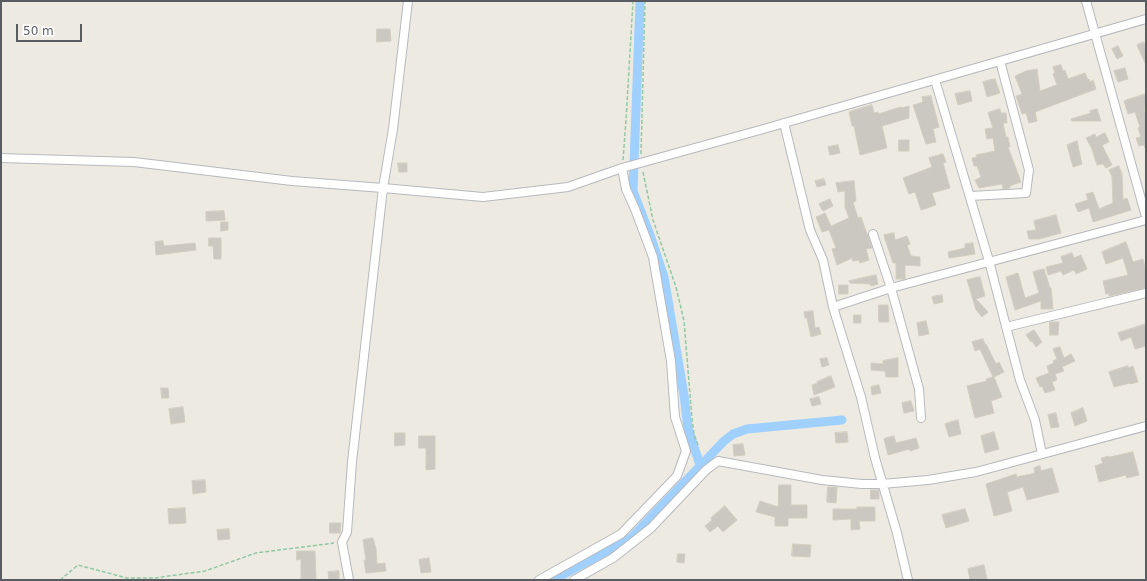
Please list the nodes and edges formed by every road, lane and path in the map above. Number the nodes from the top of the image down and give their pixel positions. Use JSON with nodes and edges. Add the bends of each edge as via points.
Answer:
{"nodes":[{"id":1,"x":408,"y":1,"type":"edge"},
{"id":2,"x":633,"y":1,"type":"edge"},
{"id":3,"x":645,"y":1,"type":"edge"},
{"id":4,"x":1086,"y":1,"type":"edge"},
{"id":5,"x":1146,"y":19,"type":"edge"},
{"id":6,"x":1095,"y":34,"type":"junction"},
{"id":7,"x":1000,"y":61,"type":"junction"},
{"id":8,"x":935,"y":80,"type":"junction"},
{"id":9,"x":784,"y":123,"type":"junction"},
{"id":10,"x":1,"y":158,"type":"edge"},
{"id":11,"x":641,"y":163,"type":"junction"},
{"id":12,"x":622,"y":168,"type":"junction"},
{"id":13,"x":383,"y":188,"type":"junction"},
{"id":14,"x":970,"y":196,"type":"junction"},
{"id":15,"x":1146,"y":217,"type":"edge"},
{"id":16,"x":1146,"y":220,"type":"edge"},
{"id":17,"x":874,"y":234,"type":"dead end"},
{"id":18,"x":989,"y":261,"type":"junction"},
{"id":19,"x":891,"y":288,"type":"junction"},
{"id":20,"x":1146,"y":293,"type":"edge"},
{"id":21,"x":833,"y":307,"type":"junction"},
{"id":22,"x":1006,"y":327,"type":"junction"},
{"id":23,"x":921,"y":418,"type":"dead end"},
{"id":24,"x":1146,"y":426,"type":"edge"},
{"id":25,"x":698,"y":445,"type":"dead end"},
{"id":26,"x":1042,"y":454,"type":"junction"},
{"id":27,"x":882,"y":484,"type":"junction"},
{"id":28,"x":342,"y":542,"type":"junction"},
{"id":29,"x":60,"y":580,"type":"edge"},
{"id":30,"x":349,"y":580,"type":"edge"},
{"id":31,"x":539,"y":580,"type":"edge"},
{"id":32,"x":574,"y":580,"type":"edge"},
{"id":33,"x":908,"y":580,"type":"edge"}],
"edges":[{"from":1,"to":13,"type":"street","via":[[393,129]]},
{"from":2,"to":12,"type":"path"},
{"from":3,"to":11,"type":"path"},
{"from":4,"to":6,"type":"street"},
{"from":5,"to":6,"type":"street"},
{"from":6,"to":7,"type":"street"},
{"from":6,"to":15,"type":"street"},
{"from":7,"to":8,"type":"street"},
{"from":7,"to":14,"type":"street","via":[[1029,170],[1026,193]]},
{"from":8,"to":9,"type":"street"},
{"from":8,"to":14,"type":"street"},
{"from":9,"to":11,"type":"street"},
{"from":9,"to":21,"type":"street","via":[[810,230],[823,260]]},
{"from":10,"to":13,"type":"street","via":[[134,162],[292,181]]},
{"from":11,"to":12,"type":"street"},
{"from":11,"to":25,"type":"path","via":[[653,220],[676,287],[684,321],[692,419]]},
{"from":12,"to":13,"type":"street","via":[[568,187],[483,197]]},
{"from":12,"to":31,"type":"street","via":[[626,189],[653,257],[671,361],[675,417],[686,450],[677,476],[621,534]]},
{"from":13,"to":28,"type":"street","via":[[352,462],[347,532]]},
{"from":14,"to":18,"type":"street"},
{"from":16,"to":18,"type":"street"},
{"from":17,"to":19,"type":"street"},
{"from":18,"to":19,"type":"street"},
{"from":18,"to":22,"type":"street"},
{"from":19,"to":21,"type":"street"},
{"from":19,"to":23,"type":"street","via":[[919,389]]},
{"from":20,"to":22,"type":"street"},
{"from":21,"to":27,"type":"street","via":[[862,397]]},
{"from":22,"to":26,"type":"street","via":[[1020,380],[1036,420]]},
{"from":24,"to":26,"type":"street"},
{"from":26,"to":27,"type":"street","via":[[976,472]]},
{"from":27,"to":32,"type":"street","via":[[822,480],[718,460],[651,528],[613,558]]},
{"from":27,"to":33,"type":"street"},
{"from":28,"to":29,"type":"path","via":[[256,553],[205,571],[155,578],[127,578],[78,564]]},
{"from":28,"to":30,"type":"street"}]}
